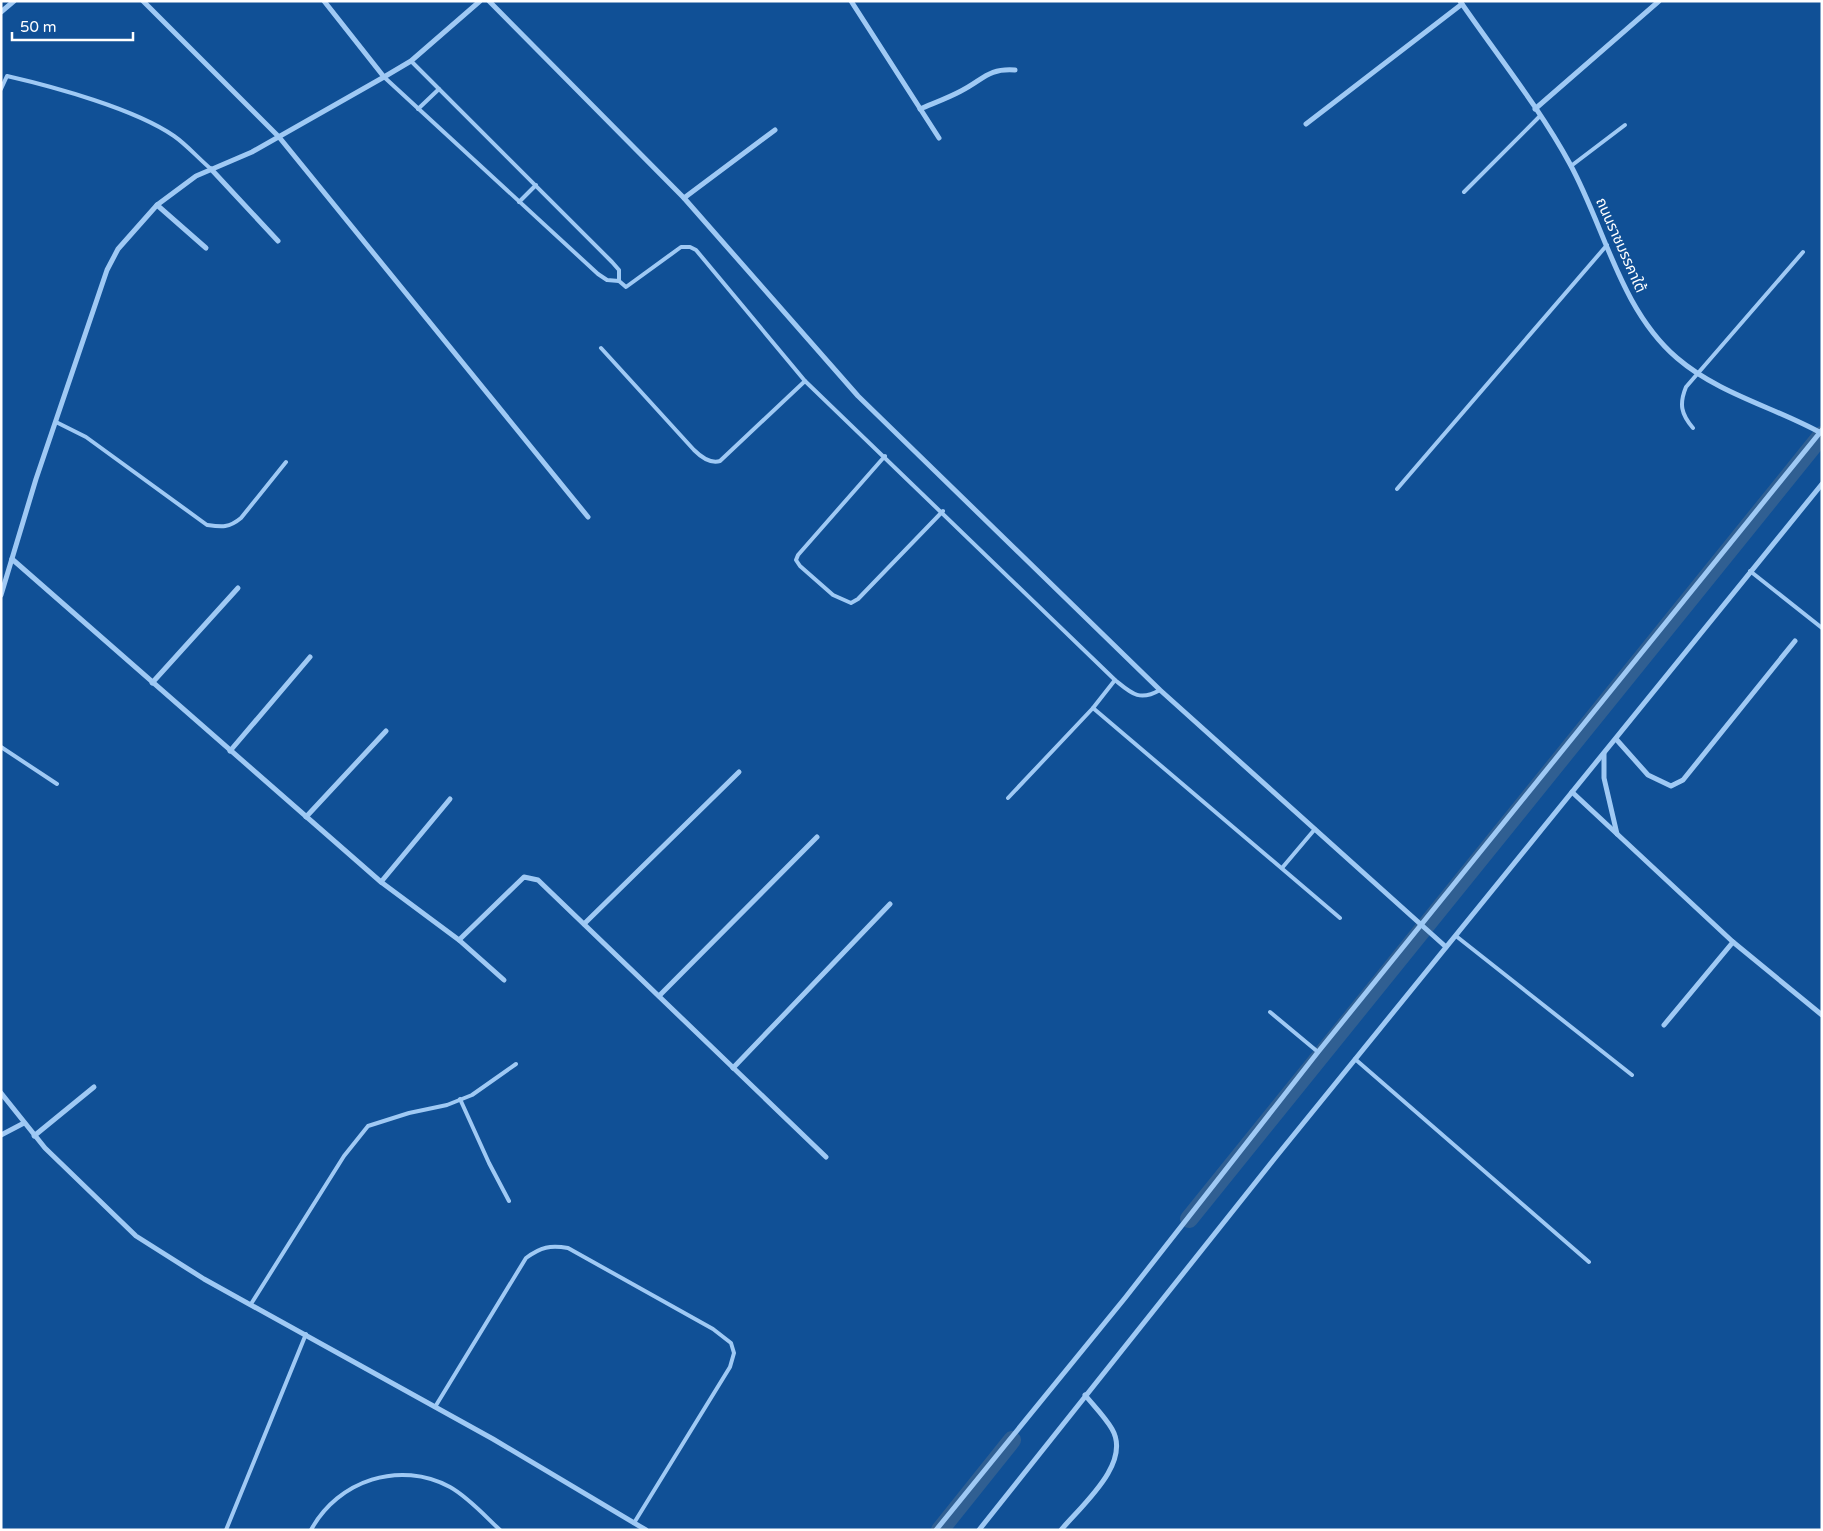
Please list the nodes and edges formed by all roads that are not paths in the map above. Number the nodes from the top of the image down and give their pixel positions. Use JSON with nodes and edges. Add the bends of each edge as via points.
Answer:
{"nodes":[{"id":1,"x":14,"y":1,"type":"edge"},
{"id":2,"x":143,"y":1,"type":"edge"},
{"id":3,"x":324,"y":1,"type":"edge"},
{"id":4,"x":480,"y":1,"type":"edge"},
{"id":5,"x":489,"y":1,"type":"edge"},
{"id":6,"x":851,"y":1,"type":"edge"},
{"id":7,"x":1659,"y":1,"type":"edge"},
{"id":8,"x":1461,"y":3,"type":"edge"},
{"id":9,"x":1,"y":12,"type":"edge"},
{"id":10,"x":411,"y":61,"type":"junction"},
{"id":11,"x":1015,"y":70,"type":"dead end"},
{"id":12,"x":1,"y":74,"type":"edge"},
{"id":13,"x":7,"y":76,"type":"junction"},
{"id":14,"x":384,"y":77,"type":"junction"},
{"id":15,"x":1,"y":89,"type":"edge"},
{"id":16,"x":439,"y":89,"type":"junction"},
{"id":17,"x":418,"y":109,"type":"junction"},
{"id":18,"x":920,"y":109,"type":"junction"},
{"id":19,"x":1536,"y":109,"type":"junction"},
{"id":20,"x":1540,"y":116,"type":"junction"},
{"id":21,"x":1306,"y":124,"type":"dead end"},
{"id":22,"x":1625,"y":125,"type":"dead end"},
{"id":23,"x":775,"y":130,"type":"dead end"},
{"id":24,"x":279,"y":137,"type":"junction"},
{"id":25,"x":939,"y":138,"type":"dead end"},
{"id":26,"x":1571,"y":166,"type":"junction"},
{"id":27,"x":211,"y":170,"type":"junction"},
{"id":28,"x":536,"y":185,"type":"junction"},
{"id":29,"x":1464,"y":192,"type":"dead end"},
{"id":30,"x":684,"y":198,"type":"junction"},
{"id":31,"x":519,"y":202,"type":"junction"},
{"id":32,"x":157,"y":205,"type":"junction"},
{"id":33,"x":278,"y":241,"type":"dead end"},
{"id":34,"x":1607,"y":245,"type":"junction"},
{"id":35,"x":206,"y":248,"type":"dead end"},
{"id":36,"x":1804,"y":252,"type":"dead end"},
{"id":37,"x":619,"y":281,"type":"junction"},
{"id":38,"x":601,"y":348,"type":"dead end"},
{"id":39,"x":1696,"y":373,"type":"junction"},
{"id":40,"x":805,"y":381,"type":"junction"},
{"id":41,"x":56,"y":422,"type":"junction"},
{"id":42,"x":1693,"y":428,"type":"dead end"},
{"id":43,"x":1821,"y":432,"type":"edge"},
{"id":44,"x":885,"y":456,"type":"junction"},
{"id":45,"x":286,"y":462,"type":"dead end"},
{"id":46,"x":1822,"y":484,"type":"edge"},
{"id":47,"x":1397,"y":489,"type":"dead end"},
{"id":48,"x":942,"y":511,"type":"junction"},
{"id":49,"x":588,"y":518,"type":"dead end"},
{"id":50,"x":12,"y":559,"type":"junction"},
{"id":51,"x":1750,"y":571,"type":"junction"},
{"id":52,"x":238,"y":588,"type":"dead end"},
{"id":53,"x":1,"y":595,"type":"edge"},
{"id":54,"x":1822,"y":628,"type":"edge"},
{"id":55,"x":1795,"y":641,"type":"dead end"},
{"id":56,"x":310,"y":657,"type":"dead end"},
{"id":57,"x":1115,"y":680,"type":"junction"},
{"id":58,"x":152,"y":683,"type":"junction"},
{"id":59,"x":1160,"y":690,"type":"junction"},
{"id":60,"x":1093,"y":708,"type":"junction"},
{"id":61,"x":386,"y":731,"type":"dead end"},
{"id":62,"x":1616,"y":739,"type":"junction"},
{"id":63,"x":1,"y":747,"type":"edge"},
{"id":64,"x":230,"y":751,"type":"junction"},
{"id":65,"x":1604,"y":753,"type":"junction"},
{"id":66,"x":739,"y":772,"type":"dead end"},
{"id":67,"x":57,"y":784,"type":"dead end"},
{"id":68,"x":1572,"y":792,"type":"junction"},
{"id":69,"x":1008,"y":798,"type":"dead end"},
{"id":70,"x":450,"y":799,"type":"dead end"},
{"id":71,"x":306,"y":817,"type":"junction"},
{"id":72,"x":1315,"y":829,"type":"junction"},
{"id":73,"x":1618,"y":834,"type":"junction"},
{"id":74,"x":817,"y":837,"type":"dead end"},
{"id":75,"x":1282,"y":868,"type":"junction"},
{"id":76,"x":381,"y":882,"type":"junction"},
{"id":77,"x":890,"y":904,"type":"dead end"},
{"id":78,"x":1340,"y":918,"type":"dead end"},
{"id":79,"x":584,"y":924,"type":"junction"},
{"id":80,"x":1423,"y":926,"type":"junction"},
{"id":81,"x":1456,"y":936,"type":"junction"},
{"id":82,"x":459,"y":940,"type":"junction"},
{"id":83,"x":1734,"y":942,"type":"junction"},
{"id":84,"x":1446,"y":947,"type":"junction"},
{"id":85,"x":504,"y":980,"type":"dead end"},
{"id":86,"x":659,"y":996,"type":"junction"},
{"id":87,"x":1270,"y":1012,"type":"dead end"},
{"id":88,"x":1822,"y":1015,"type":"edge"},
{"id":89,"x":1664,"y":1025,"type":"dead end"},
{"id":90,"x":1318,"y":1052,"type":"junction"},
{"id":91,"x":1356,"y":1058,"type":"junction"},
{"id":92,"x":516,"y":1064,"type":"dead end"},
{"id":93,"x":733,"y":1068,"type":"junction"},
{"id":94,"x":1632,"y":1075,"type":"dead end"},
{"id":95,"x":94,"y":1087,"type":"dead end"},
{"id":96,"x":1,"y":1093,"type":"edge"},
{"id":97,"x":460,"y":1099,"type":"junction"},
{"id":98,"x":24,"y":1123,"type":"junction"},
{"id":99,"x":1,"y":1135,"type":"edge"},
{"id":100,"x":34,"y":1136,"type":"junction"},
{"id":101,"x":826,"y":1157,"type":"dead end"},
{"id":102,"x":509,"y":1200,"type":"dead end"},
{"id":103,"x":1589,"y":1262,"type":"dead end"},
{"id":104,"x":251,"y":1304,"type":"junction"},
{"id":105,"x":306,"y":1334,"type":"junction"},
{"id":106,"x":1085,"y":1395,"type":"junction"},
{"id":107,"x":435,"y":1407,"type":"junction"},
{"id":108,"x":634,"y":1522,"type":"junction"},
{"id":109,"x":226,"y":1530,"type":"edge"},
{"id":110,"x":311,"y":1530,"type":"edge"},
{"id":111,"x":500,"y":1530,"type":"edge"},
{"id":112,"x":646,"y":1530,"type":"edge"},
{"id":113,"x":936,"y":1530,"type":"edge"},
{"id":114,"x":979,"y":1530,"type":"edge"},
{"id":115,"x":1061,"y":1530,"type":"edge"}],
"edges":[{"from":1,"to":9,"type":"street"},
{"from":2,"to":24,"type":"street"},
{"from":3,"to":14,"type":"street"},
{"from":4,"to":10,"type":"street"},
{"from":5,"to":30,"type":"street"},
{"from":6,"to":18,"type":"street"},
{"from":7,"to":19,"type":"street"},
{"from":8,"to":19,"type":"street","name":"ถนนราชมรรคาใต้"},
{"from":8,"to":21,"type":"street"},
{"from":10,"to":14,"type":"street"},
{"from":10,"to":16,"type":"lane"},
{"from":11,"to":18,"type":"street","via":[[991,71],[962,91]]},
{"from":12,"to":13,"type":"lane"},
{"from":13,"to":15,"type":"lane"},
{"from":13,"to":27,"type":"lane","via":[[144,120],[174,136]]},
{"from":14,"to":17,"type":"lane"},
{"from":14,"to":24,"type":"street"},
{"from":16,"to":17,"type":"lane"},
{"from":16,"to":28,"type":"lane"},
{"from":17,"to":31,"type":"lane"},
{"from":18,"to":25,"type":"street"},
{"from":19,"to":20,"type":"street","name":"ถนนราชมรรคาใต้"},
{"from":20,"to":26,"type":"street","name":"ถนนราชมรรคาใต้"},
{"from":20,"to":29,"type":"lane"},
{"from":22,"to":26,"type":"lane"},
{"from":23,"to":30,"type":"street"},
{"from":24,"to":27,"type":"street"},
{"from":24,"to":49,"type":"street"},
{"from":26,"to":34,"type":"street","name":"ถนนราชมรรคาใต้"},
{"from":27,"to":32,"type":"street","via":[[196,176]]},
{"from":27,"to":33,"type":"street"},
{"from":28,"to":31,"type":"lane"},
{"from":28,"to":37,"type":"lane","via":[[619,270]]},
{"from":30,"to":59,"type":"street","via":[[858,396]]},
{"from":31,"to":37,"type":"lane","via":[[598,274],[607,280]]},
{"from":32,"to":35,"type":"street"},
{"from":32,"to":41,"type":"street","via":[[118,249],[107,270]]},
{"from":34,"to":39,"type":"street","name":"ถนนราชมรรคาใต้","via":[[1636,308],[1671,352]]},
{"from":34,"to":47,"type":"lane"},
{"from":36,"to":39,"type":"lane"},
{"from":37,"to":40,"type":"lane","via":[[626,286],[681,247],[690,246]]},
{"from":38,"to":40,"type":"lane","via":[[694,450],[713,462],[720,460]]},
{"from":39,"to":42,"type":"lane","via":[[1680,401],[1683,417]]},
{"from":39,"to":43,"type":"street","name":"ถนนราชมรรคาใต้"},
{"from":40,"to":44,"type":"lane"},
{"from":41,"to":45,"type":"lane","via":[[86,437],[207,525],[226,527],[241,518]]},
{"from":41,"to":50,"type":"street"},
{"from":43,"to":80,"type":"street"},
{"from":44,"to":48,"type":"lane"},
{"from":44,"to":48,"type":"lane","via":[[798,555],[796,560],[800,566],[833,595],[851,603]]},
{"from":46,"to":51,"type":"street"},
{"from":48,"to":57,"type":"lane"},
{"from":50,"to":53,"type":"street"},
{"from":50,"to":58,"type":"street"},
{"from":51,"to":54,"type":"lane"},
{"from":51,"to":62,"type":"street"},
{"from":52,"to":58,"type":"street"},
{"from":55,"to":62,"type":"street","via":[[1683,780],[1671,786],[1648,775]]},
{"from":56,"to":64,"type":"street"},
{"from":57,"to":59,"type":"lane","via":[[1140,696],[1149,696]]},
{"from":57,"to":60,"type":"lane"},
{"from":58,"to":64,"type":"street"},
{"from":59,"to":72,"type":"street"},
{"from":60,"to":69,"type":"lane"},
{"from":60,"to":75,"type":"lane"},
{"from":61,"to":71,"type":"street"},
{"from":62,"to":65,"type":"street"},
{"from":63,"to":67,"type":"lane"},
{"from":64,"to":71,"type":"street"},
{"from":65,"to":68,"type":"street"},
{"from":65,"to":73,"type":"street","via":[[1604,778]]},
{"from":66,"to":79,"type":"street"},
{"from":68,"to":73,"type":"street"},
{"from":68,"to":81,"type":"street"},
{"from":70,"to":76,"type":"street"},
{"from":71,"to":76,"type":"street"},
{"from":72,"to":75,"type":"lane"},
{"from":72,"to":80,"type":"street"},
{"from":73,"to":83,"type":"street"},
{"from":74,"to":86,"type":"street"},
{"from":75,"to":78,"type":"lane"},
{"from":76,"to":82,"type":"street"},
{"from":77,"to":93,"type":"street"},
{"from":79,"to":82,"type":"street","via":[[538,880],[524,876]]},
{"from":79,"to":86,"type":"street"},
{"from":80,"to":84,"type":"street"},
{"from":80,"to":90,"type":"street"},
{"from":81,"to":84,"type":"street"},
{"from":81,"to":94,"type":"lane"},
{"from":82,"to":85,"type":"street"},
{"from":83,"to":88,"type":"street"},
{"from":83,"to":89,"type":"street"},
{"from":84,"to":91,"type":"street"},
{"from":86,"to":93,"type":"street"},
{"from":87,"to":90,"type":"lane"},
{"from":90,"to":113,"type":"street","via":[[1125,1298]]},
{"from":91,"to":103,"type":"lane"},
{"from":91,"to":106,"type":"street"},
{"from":92,"to":97,"type":"lane","via":[[472,1095]]},
{"from":93,"to":101,"type":"street"},
{"from":95,"to":100,"type":"street"},
{"from":96,"to":98,"type":"street"},
{"from":97,"to":102,"type":"lane"},
{"from":97,"to":104,"type":"lane","via":[[368,1126],[344,1156]]},
{"from":98,"to":99,"type":"street"},
{"from":98,"to":100,"type":"street"},
{"from":100,"to":104,"type":"street","via":[[136,1236]]},
{"from":104,"to":105,"type":"street"},
{"from":105,"to":107,"type":"street"},
{"from":105,"to":109,"type":"lane"},
{"from":106,"to":114,"type":"street"},
{"from":106,"to":115,"type":"street","via":[[1113,1430],[1118,1448],[1113,1468]]},
{"from":107,"to":108,"type":"street"},
{"from":107,"to":108,"type":"lane","via":[[526,1258],[540,1248],[550,1245],[568,1248],[682,1310],[731,1343],[734,1353],[730,1368]]},
{"from":108,"to":112,"type":"street"},
{"from":110,"to":111,"type":"lane","via":[[318,1516],[343,1492],[376,1477],[405,1474],[428,1477],[452,1488]]}]}
